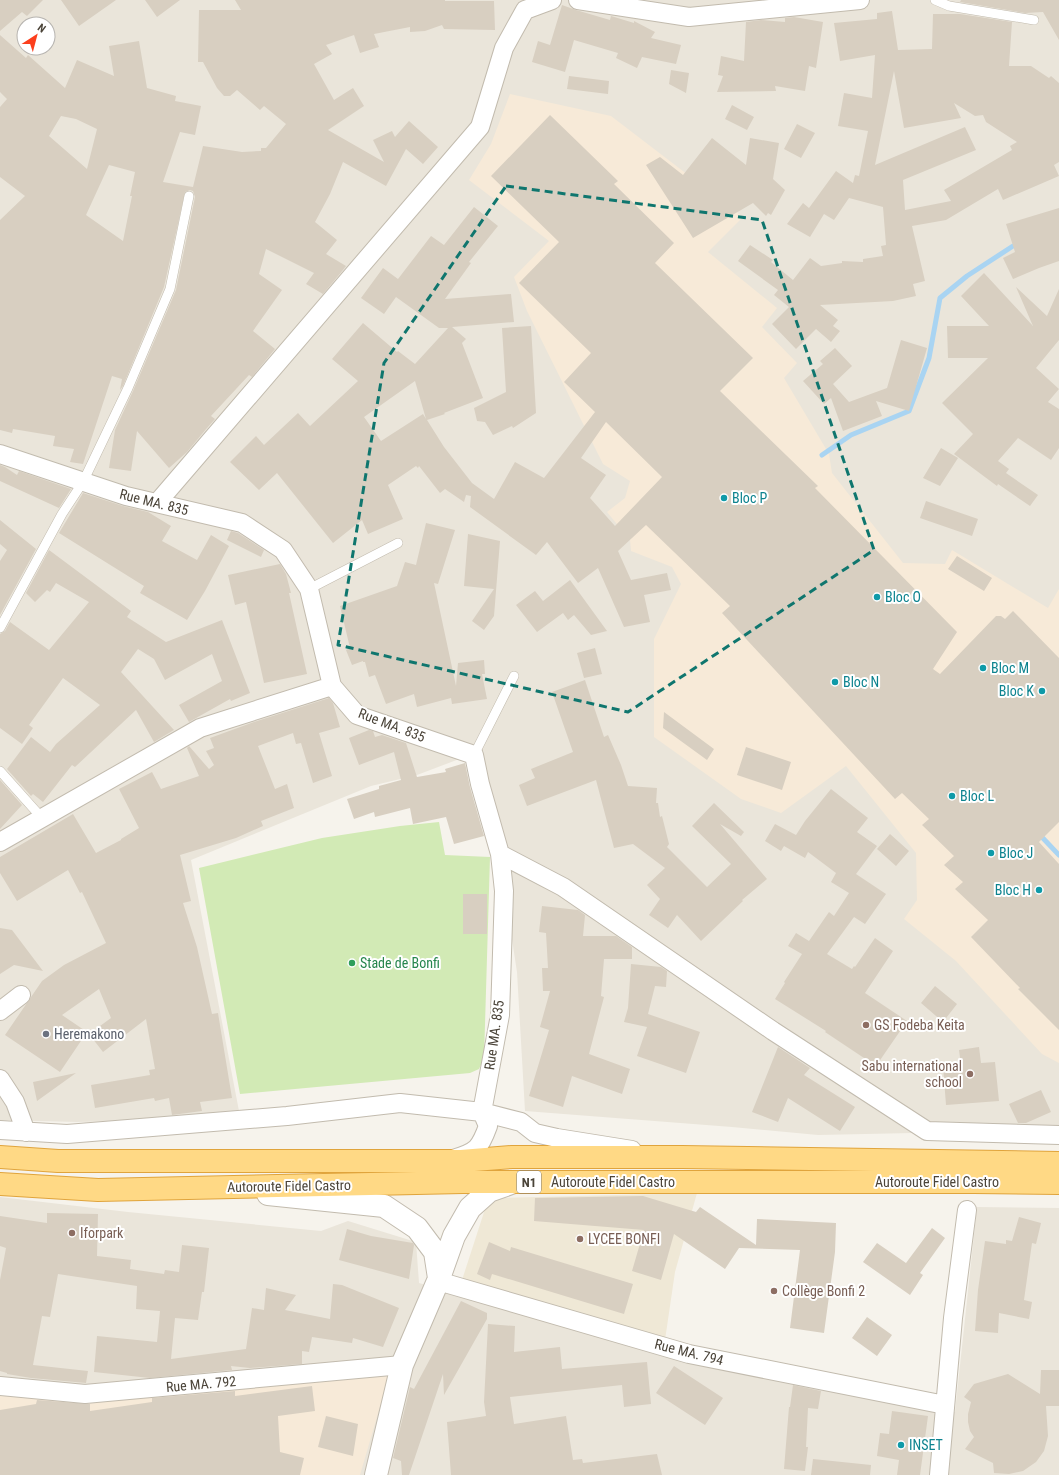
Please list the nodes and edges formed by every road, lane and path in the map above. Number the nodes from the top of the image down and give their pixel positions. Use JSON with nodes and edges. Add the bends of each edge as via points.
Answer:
{"nodes":[{"id":1,"x":552,"y":0,"type":"edge"},
{"id":2,"x":578,"y":0,"type":"edge"},
{"id":3,"x":860,"y":0,"type":"edge"},
{"id":4,"x":935,"y":0,"type":"edge"},
{"id":5,"x":1034,"y":20,"type":"dead end"},
{"id":6,"x":189,"y":196,"type":"dead end"},
{"id":7,"x":0,"y":454,"type":"edge"},
{"id":8,"x":83,"y":482,"type":"junction"},
{"id":9,"x":158,"y":502,"type":"junction"},
{"id":10,"x":398,"y":544,"type":"dead end"},
{"id":11,"x":309,"y":589,"type":"junction"},
{"id":12,"x":0,"y":628,"type":"edge"},
{"id":13,"x":514,"y":676,"type":"dead end"},
{"id":14,"x":332,"y":686,"type":"junction"},
{"id":15,"x":474,"y":755,"type":"junction"},
{"id":16,"x":0,"y":771,"type":"edge"},
{"id":17,"x":42,"y":818,"type":"junction"},
{"id":18,"x":0,"y":842,"type":"edge"},
{"id":19,"x":500,"y":854,"type":"junction"},
{"id":20,"x":21,"y":995,"type":"dead end"},
{"id":21,"x":0,"y":1011,"type":"edge"},
{"id":22,"x":0,"y":1079,"type":"edge"},
{"id":23,"x":482,"y":1112,"type":"junction"},
{"id":24,"x":0,"y":1130,"type":"edge"},
{"id":25,"x":26,"y":1132,"type":"junction"},
{"id":26,"x":1059,"y":1135,"type":"edge"},
{"id":27,"x":0,"y":1157,"type":"edge"},
{"id":28,"x":682,"y":1157,"type":"junction"},
{"id":29,"x":447,"y":1161,"type":"junction"},
{"id":30,"x":1059,"y":1163,"type":"edge"},
{"id":31,"x":514,"y":1182,"type":"junction"},
{"id":32,"x":1059,"y":1183,"type":"edge"},
{"id":33,"x":0,"y":1184,"type":"edge"},
{"id":34,"x":211,"y":1188,"type":"junction"},
{"id":35,"x":967,"y":1210,"type":"dead end"},
{"id":36,"x":438,"y":1280,"type":"junction"},
{"id":37,"x":402,"y":1366,"type":"junction"},
{"id":38,"x":0,"y":1386,"type":"edge"},
{"id":39,"x":946,"y":1405,"type":"junction"},
{"id":40,"x":376,"y":1475,"type":"edge"},
{"id":41,"x":940,"y":1475,"type":"edge"}],
"edges":[{"from":1,"to":9,"type":"street","via":[[525,10],[504,48],[480,127]]},
{"from":2,"to":3,"type":"street","via":[[689,17]]},
{"from":4,"to":5,"type":"lane","via":[[949,6]]},
{"from":6,"to":8,"type":"lane","via":[[170,289],[128,388]]},
{"from":7,"to":8,"type":"street","name":"Rue MA. 835"},
{"from":8,"to":9,"type":"street","name":"Rue MA. 835","via":[[126,496]]},
{"from":8,"to":12,"type":"lane","via":[[62,514]]},
{"from":9,"to":11,"type":"street","name":"Rue MA. 835","via":[[242,523],[283,550]]},
{"from":10,"to":11,"type":"lane"},
{"from":11,"to":14,"type":"street","name":"Rue MA. 835"},
{"from":13,"to":15,"type":"lane"},
{"from":14,"to":15,"type":"street","name":"Rue MA. 835","via":[[357,714]]},
{"from":14,"to":17,"type":"street","via":[[200,728]]},
{"from":15,"to":19,"type":"street","name":"Rue MA. 835"},
{"from":16,"to":17,"type":"lane"},
{"from":17,"to":18,"type":"street"},
{"from":19,"to":23,"type":"street","name":"Rue MA. 835","via":[[504,891],[500,1015]]},
{"from":19,"to":26,"type":"street","via":[[563,887],[772,1031],[927,1131]]},
{"from":20,"to":21,"type":"street"},
{"from":22,"to":25,"type":"street","via":[[15,1102]]},
{"from":23,"to":25,"type":"street","via":[[400,1103],[287,1116],[67,1134]]},
{"from":23,"to":28,"type":"street","via":[[521,1122],[535,1133]]},
{"from":23,"to":29,"type":"street","via":[[488,1126],[481,1143],[469,1154]]},
{"from":24,"to":25,"type":"street"},
{"from":27,"to":29,"type":"highway","name":"Autoroute Fidel Castro","number":"N1","via":[[58,1161]]},
{"from":28,"to":29,"type":"highway","name":"Autoroute Fidel Castro","number":"N1","via":[[512,1157]]},
{"from":28,"to":30,"type":"highway","name":"Autoroute Fidel Castro","number":"N1"},
{"from":31,"to":32,"type":"highway","name":"Autoroute Fidel Castro","number":"N1"},
{"from":31,"to":34,"type":"highway","name":"Autoroute Fidel Castro","number":"N1"},
{"from":31,"to":36,"type":"street","via":[[489,1191],[470,1208],[454,1236]]},
{"from":33,"to":34,"type":"highway","name":"Autoroute Fidel Castro","number":"N1","via":[[98,1190]]},
{"from":34,"to":36,"type":"street","via":[[384,1206],[417,1228],[435,1252]]},
{"from":35,"to":39,"type":"street","via":[[953,1318]]},
{"from":36,"to":37,"type":"street"},
{"from":36,"to":39,"type":"street","name":"Rue MA. 794","via":[[689,1354]]},
{"from":37,"to":38,"type":"street","name":"Rue MA. 792","via":[[85,1394]]},
{"from":37,"to":40,"type":"street"},
{"from":39,"to":41,"type":"street"}]}
